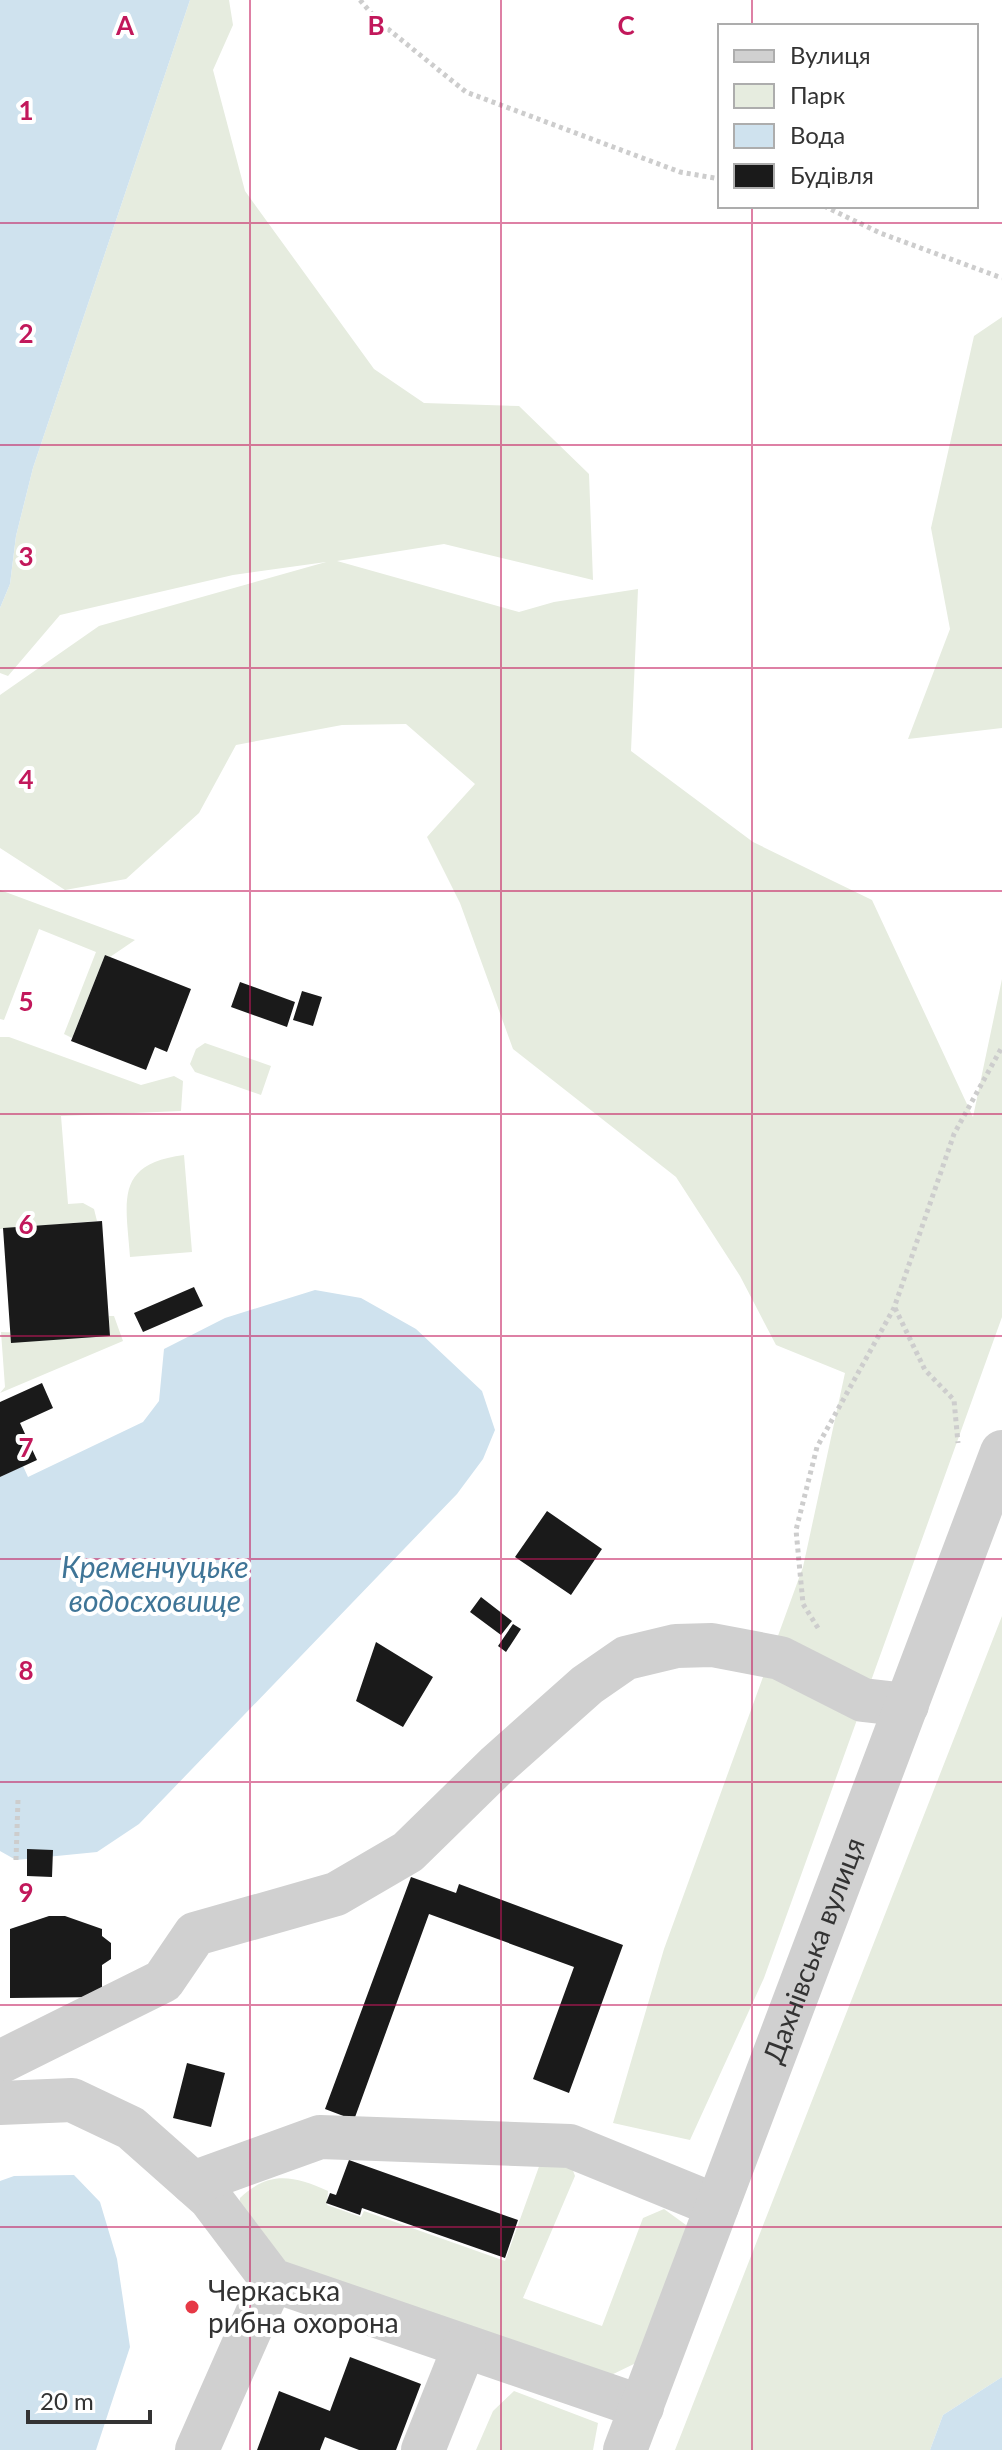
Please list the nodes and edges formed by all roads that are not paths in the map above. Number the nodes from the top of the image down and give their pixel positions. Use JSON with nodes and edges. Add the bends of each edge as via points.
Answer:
{"nodes":[{"id":1,"x":1002,"y":1452,"type":"edge"},
{"id":2,"x":907,"y":1705,"type":"junction"},
{"id":3,"x":0,"y":2062,"type":"edge"},
{"id":4,"x":0,"y":2103,"type":"edge"},
{"id":5,"x":193,"y":2183,"type":"junction"},
{"id":6,"x":717,"y":2206,"type":"junction"},
{"id":7,"x":272,"y":2280,"type":"junction"},
{"id":8,"x":464,"y":2348,"type":"junction"},
{"id":9,"x":642,"y":2407,"type":"junction"},
{"id":10,"x":197,"y":2450,"type":"edge"},
{"id":11,"x":423,"y":2450,"type":"edge"},
{"id":12,"x":625,"y":2450,"type":"edge"}],
"edges":[{"from":1,"to":2,"type":"street","name":"Дахнівська вулиця"},
{"from":2,"to":3,"type":"street","via":[[863,1700],[780,1658],[712,1645],[676,1646],[626,1658],[587,1685],[408,1852],[336,1894],[195,1934],[163,1981]]},
{"from":2,"to":6,"type":"street","name":"Дахнівська вулиця"},
{"from":4,"to":5,"type":"street","via":[[72,2100],[131,2128]]},
{"from":5,"to":6,"type":"street","via":[[320,2137],[570,2146]]},
{"from":5,"to":7,"type":"street"},
{"from":6,"to":9,"type":"street","name":"Дахнівська вулиця"},
{"from":7,"to":8,"type":"street"},
{"from":7,"to":10,"type":"street"},
{"from":8,"to":9,"type":"street"},
{"from":8,"to":11,"type":"street"},
{"from":9,"to":12,"type":"street","name":"Дахнівська вулиця"}]}
